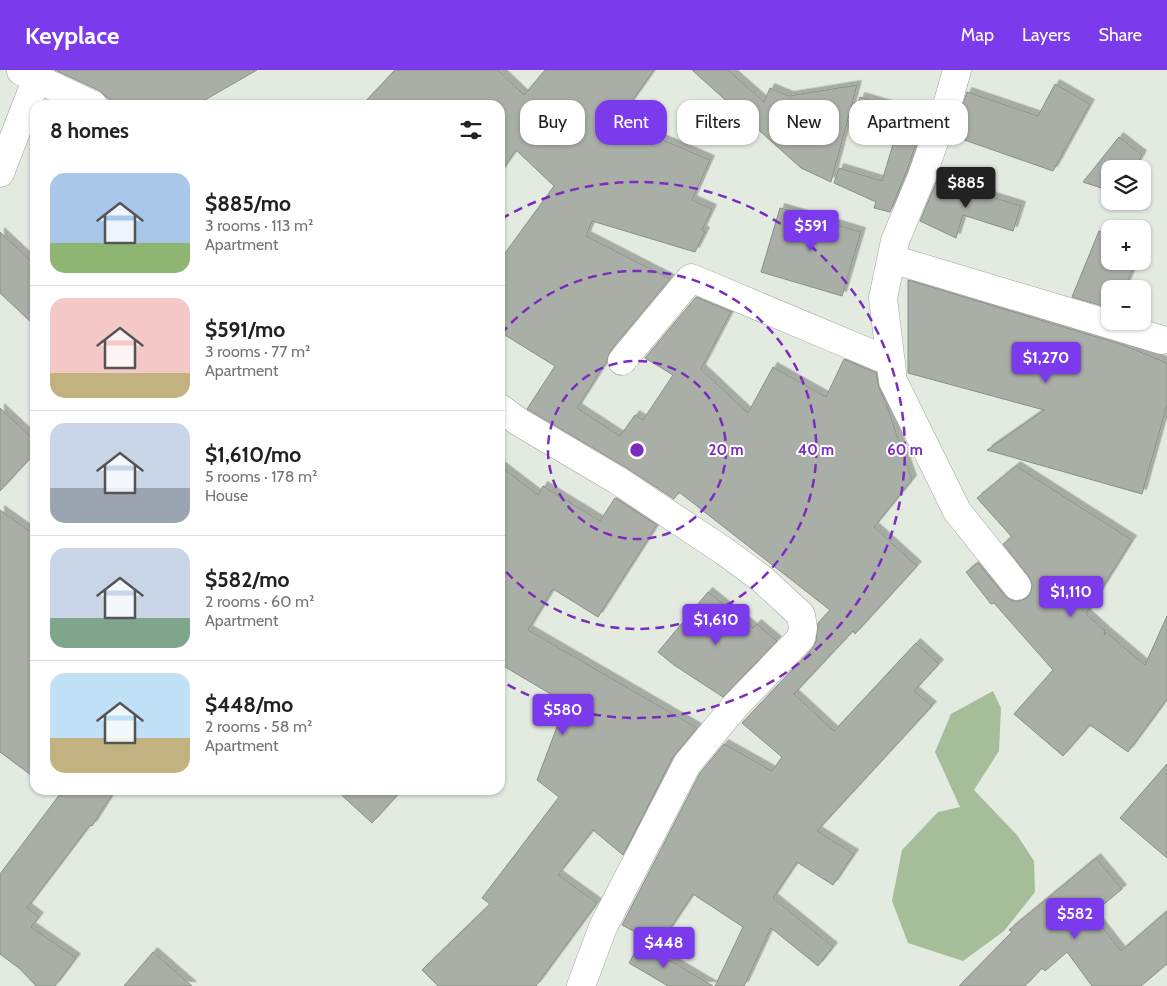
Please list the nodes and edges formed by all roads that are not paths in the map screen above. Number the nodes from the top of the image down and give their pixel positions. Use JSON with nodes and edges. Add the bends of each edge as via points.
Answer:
{"nodes":[{"id":1,"x":957,"y":70,"type":"edge"},
{"id":2,"x":28,"y":74,"type":"edge"},
{"id":3,"x":83,"y":100,"type":"edge"},
{"id":4,"x":0,"y":173,"type":"edge"},
{"id":5,"x":892,"y":259,"type":"junction"},
{"id":6,"x":1162,"y":340,"type":"dead end"},
{"id":7,"x":622,"y":361,"type":"dead end"},
{"id":8,"x":891,"y":362,"type":"junction"},
{"id":9,"x":505,"y":412,"type":"edge"},
{"id":10,"x":1018,"y":586,"type":"dead end"},
{"id":11,"x":581,"y":986,"type":"edge"}],
"edges":[{"from":1,"to":5,"type":"street","via":[[895,241]]},
{"from":2,"to":3,"type":"street"},
{"from":2,"to":4,"type":"street"},
{"from":5,"to":6,"type":"street"},
{"from":5,"to":8,"type":"street","via":[[883,298]]},
{"from":7,"to":8,"type":"street","via":[[691,278]]},
{"from":8,"to":10,"type":"street","via":[[894,381],[957,511]]},
{"from":9,"to":11,"type":"street","via":[[724,551],[762,579],[801,616],[803,628],[801,638],[736,705],[687,764],[603,927]]}]}
